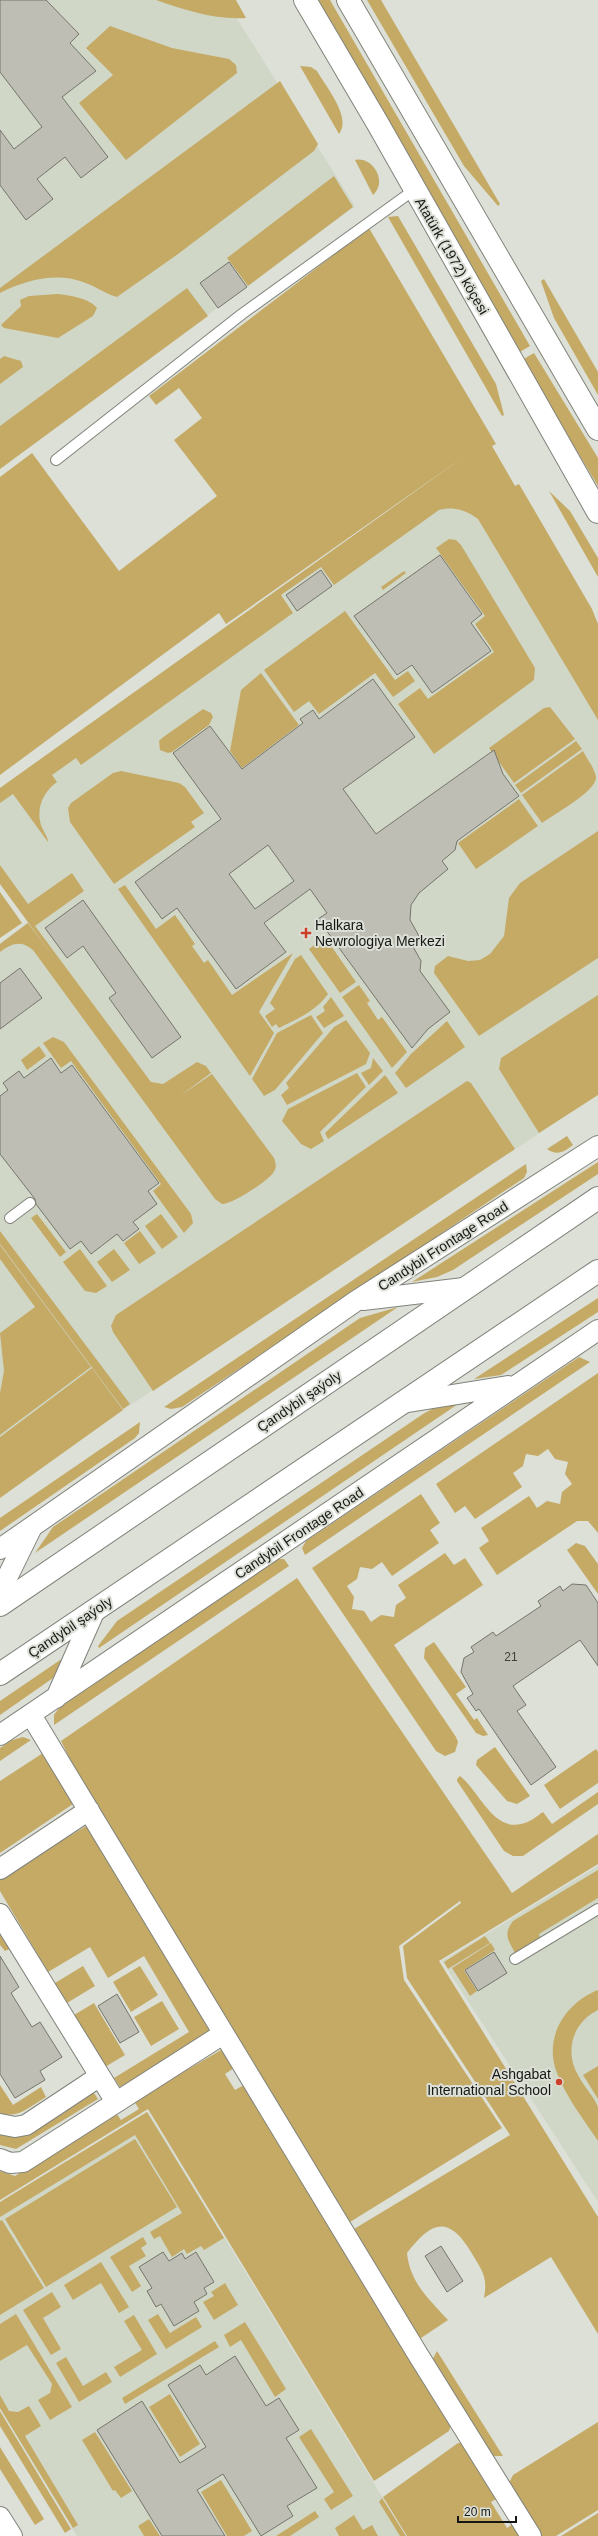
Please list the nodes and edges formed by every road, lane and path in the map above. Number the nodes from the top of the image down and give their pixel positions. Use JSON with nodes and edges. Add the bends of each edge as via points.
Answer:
{"nodes":[{"id":1,"x":305,"y":0,"type":"edge"},
{"id":2,"x":348,"y":0,"type":"edge"},
{"id":3,"x":414,"y":190,"type":"junction"},
{"id":4,"x":598,"y":429,"type":"edge"},
{"id":5,"x":56,"y":460,"type":"dead end"},
{"id":6,"x":598,"y":512,"type":"edge"},
{"id":7,"x":598,"y":1146,"type":"edge"},
{"id":8,"x":598,"y":1198,"type":"edge"},
{"id":9,"x":30,"y":1203,"type":"dead end"},
{"id":10,"x":10,"y":1218,"type":"dead end"},
{"id":11,"x":598,"y":1271,"type":"edge"},
{"id":12,"x":464,"y":1288,"type":"junction"},
{"id":13,"x":356,"y":1301,"type":"junction"},
{"id":14,"x":598,"y":1330,"type":"edge"},
{"id":15,"x":513,"y":1385,"type":"junction"},
{"id":16,"x":400,"y":1403,"type":"junction"},
{"id":17,"x":33,"y":1525,"type":"junction"},
{"id":18,"x":0,"y":1548,"type":"edge"},
{"id":19,"x":0,"y":1592,"type":"edge"},
{"id":20,"x":0,"y":1605,"type":"edge"},
{"id":21,"x":95,"y":1610,"type":"junction"},
{"id":22,"x":0,"y":1674,"type":"edge"},
{"id":23,"x":56,"y":1698,"type":"junction"},
{"id":24,"x":31,"y":1715,"type":"junction"},
{"id":25,"x":0,"y":1736,"type":"edge"},
{"id":26,"x":89,"y":1810,"type":"junction"},
{"id":27,"x":0,"y":1869,"type":"edge"},
{"id":28,"x":598,"y":1909,"type":"edge"},
{"id":29,"x":0,"y":1914,"type":"edge"},
{"id":30,"x":516,"y":1959,"type":"dead end"},
{"id":31,"x":224,"y":2034,"type":"junction"},
{"id":32,"x":100,"y":2076,"type":"junction"},
{"id":33,"x":116,"y":2102,"type":"junction"},
{"id":34,"x":0,"y":2124,"type":"edge"},
{"id":35,"x":0,"y":2159,"type":"edge"},
{"id":36,"x":0,"y":2517,"type":"edge"},
{"id":37,"x":12,"y":2536,"type":"edge"},
{"id":38,"x":531,"y":2536,"type":"edge"}],
"edges":[{"from":1,"to":3,"type":"main road","name":"Atatürk (1972) köçesi"},
{"from":2,"to":4,"type":"main road"},
{"from":3,"to":5,"type":"lane","via":[[242,314]]},
{"from":3,"to":6,"type":"main road","name":"Atatürk (1972) köçesi"},
{"from":7,"to":13,"type":"street","name":"Candybil Frontage Road"},
{"from":8,"to":12,"type":"main road","name":"Çandybil şaýoly"},
{"from":9,"to":10,"type":"lane"},
{"from":11,"to":16,"type":"main road","name":"Çandybil şaýoly"},
{"from":12,"to":13,"type":"street"},
{"from":12,"to":20,"type":"main road","name":"Çandybil şaýoly"},
{"from":13,"to":17,"type":"street","name":"Candybil Frontage Road"},
{"from":14,"to":15,"type":"street","name":"Candybil Frontage Road"},
{"from":15,"to":16,"type":"street"},
{"from":15,"to":23,"type":"street","name":"Candybil Frontage Road"},
{"from":16,"to":21,"type":"main road","name":"Çandybil şaýoly"},
{"from":17,"to":18,"type":"street","name":"Candybil Frontage Road"},
{"from":17,"to":19,"type":"street"},
{"from":21,"to":22,"type":"main road","name":"Çandybil şaýoly"},
{"from":21,"to":23,"type":"street"},
{"from":23,"to":24,"type":"street","name":"Candybil Frontage Road"},
{"from":24,"to":25,"type":"street","name":"Candybil Frontage Road"},
{"from":24,"to":26,"type":"street"},
{"from":26,"to":27,"type":"street"},
{"from":26,"to":31,"type":"street"},
{"from":28,"to":30,"type":"lane"},
{"from":29,"to":32,"type":"street"},
{"from":31,"to":33,"type":"street"},
{"from":31,"to":38,"type":"street"},
{"from":32,"to":33,"type":"street"},
{"from":32,"to":34,"type":"street","via":[[26,2125],[15,2127]]},
{"from":33,"to":35,"type":"street","via":[[23,2162],[10,2163]]},
{"from":36,"to":37,"type":"street"}]}
